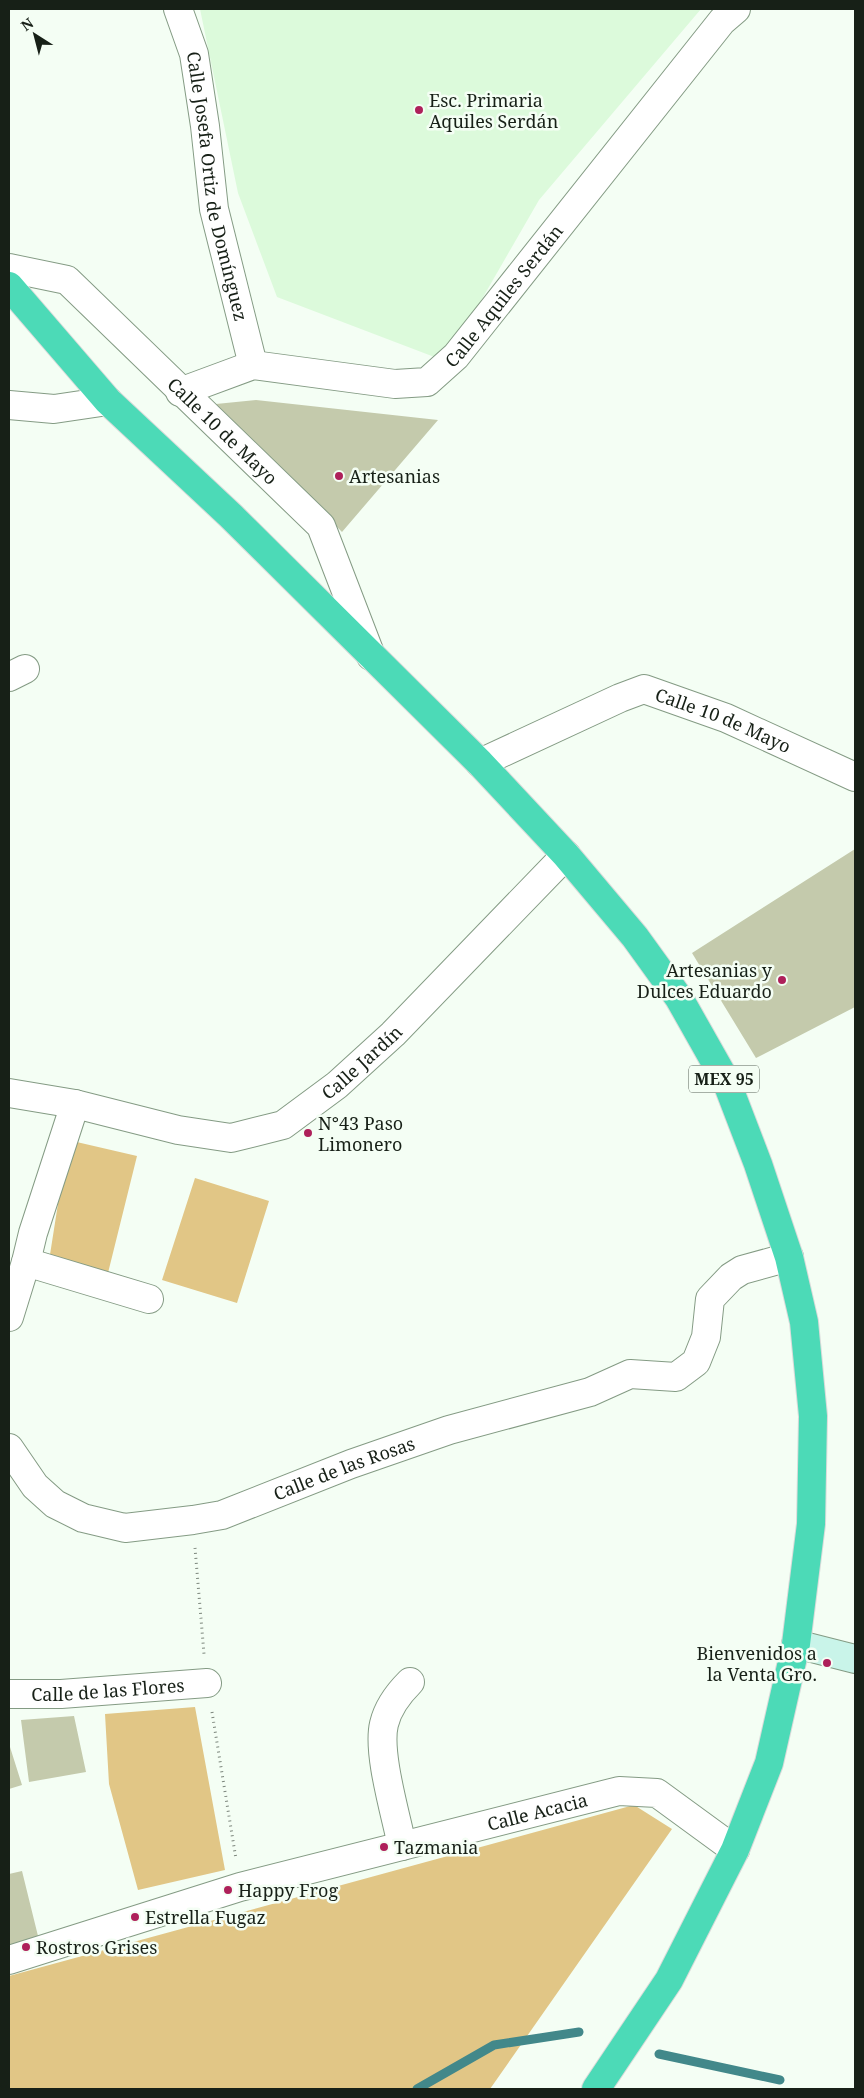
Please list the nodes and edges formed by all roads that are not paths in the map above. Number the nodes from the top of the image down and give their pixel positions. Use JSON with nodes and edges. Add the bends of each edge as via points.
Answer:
{"nodes":[{"id":1,"x":178,"y":9,"type":"edge"},
{"id":2,"x":736,"y":9,"type":"edge"},
{"id":3,"x":9,"y":268,"type":"edge"},
{"id":4,"x":9,"y":286,"type":"edge"},
{"id":5,"x":253,"y":365,"type":"junction"},
{"id":6,"x":180,"y":392,"type":"junction"},
{"id":7,"x":108,"y":401,"type":"junction"},
{"id":8,"x":9,"y":405,"type":"edge"},
{"id":9,"x":372,"y":656,"type":"junction"},
{"id":10,"x":480,"y":763,"type":"junction"},
{"id":11,"x":855,"y":777,"type":"edge"},
{"id":12,"x":566,"y":855,"type":"junction"},
{"id":13,"x":9,"y":1093,"type":"edge"},
{"id":14,"x":75,"y":1104,"type":"junction"},
{"id":15,"x":788,"y":1257,"type":"junction"},
{"id":16,"x":26,"y":1262,"type":"junction"},
{"id":17,"x":149,"y":1299,"type":"dead end"},
{"id":18,"x":9,"y":1317,"type":"edge"},
{"id":19,"x":9,"y":1448,"type":"edge"},
{"id":20,"x":796,"y":1644,"type":"junction"},
{"id":21,"x":855,"y":1659,"type":"edge"},
{"id":22,"x":410,"y":1682,"type":"dead end"},
{"id":23,"x":206,"y":1683,"type":"road end"},
{"id":24,"x":9,"y":1694,"type":"edge"},
{"id":25,"x":402,"y":1846,"type":"junction"},
{"id":26,"x":735,"y":1850,"type":"junction"},
{"id":27,"x":9,"y":1960,"type":"edge"},
{"id":28,"x":596,"y":2089,"type":"edge"}],
"edges":[{"from":1,"to":5,"type":"street","name":"Calle Josefa Ortiz de Domínguez","via":[[194,54],[206,126],[214,209]]},
{"from":2,"to":5,"type":"street","name":"Calle Aquiles Serdán","via":[[710,37],[456,356],[427,382],[395,384]]},
{"from":3,"to":6,"type":"street","name":"Calle 10 de Mayo","via":[[67,280]]},
{"from":4,"to":7,"type":"highway","number":"MEX 95"},
{"from":5,"to":6,"type":"street","name":"Calle Aquiles Serdán"},
{"from":6,"to":9,"type":"street","name":"Calle 10 de Mayo","via":[[321,526]]},
{"from":7,"to":8,"type":"street","via":[[54,409]]},
{"from":7,"to":9,"type":"highway","number":"MEX 95","via":[[231,516]]},
{"from":9,"to":10,"type":"highway","number":"MEX 95"},
{"from":10,"to":11,"type":"street","name":"Calle 10 de Mayo","via":[[644,689],[726,718]]},
{"from":10,"to":12,"type":"highway","number":"MEX 95"},
{"from":12,"to":14,"type":"street","name":"Calle Jardín","via":[[393,1034],[337,1085],[283,1125],[231,1138],[178,1130]]},
{"from":12,"to":15,"type":"highway","number":"MEX 95","via":[[635,937],[679,998],[727,1083]]},
{"from":13,"to":14,"type":"street","name":"Calle Jardín"},
{"from":14,"to":16,"type":"street"},
{"from":15,"to":19,"type":"street","name":"Calle de las Rosas","via":[[731,1276],[710,1299],[706,1337],[696,1362],[676,1377],[630,1374],[590,1392],[449,1430],[222,1515],[125,1528],[83,1518],[55,1504],[35,1486]]},
{"from":15,"to":20,"type":"highway","number":"MEX 95","via":[[804,1322],[813,1416],[811,1524]]},
{"from":16,"to":17,"type":"street"},
{"from":16,"to":18,"type":"street"},
{"from":20,"to":21,"type":"main road"},
{"from":20,"to":26,"type":"highway","number":"MEX 95","via":[[769,1763]]},
{"from":22,"to":25,"type":"street","via":[[397,1696],[384,1724],[383,1752]]},
{"from":23,"to":24,"type":"street","name":"Calle de las Flores","via":[[61,1694]]},
{"from":25,"to":26,"type":"street","name":"Calle Acacia","via":[[619,1791],[657,1793]]},
{"from":25,"to":27,"type":"street","name":"Calle Acacia","via":[[240,1887]]},
{"from":26,"to":28,"type":"highway","number":"MEX 95","via":[[669,1980]]}]}
